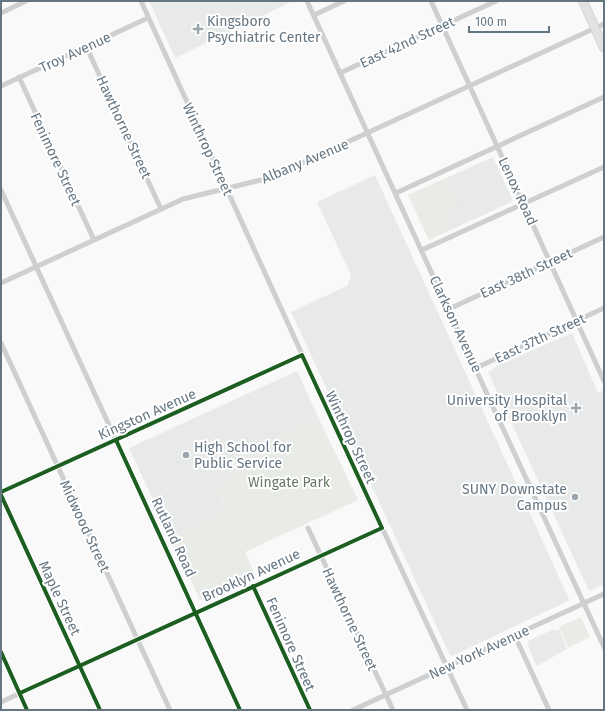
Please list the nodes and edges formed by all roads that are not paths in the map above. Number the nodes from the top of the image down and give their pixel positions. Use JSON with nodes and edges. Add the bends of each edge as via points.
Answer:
{"nodes":[{"id":1,"x":26,"y":1,"type":"edge"},
{"id":2,"x":141,"y":1,"type":"edge"},
{"id":3,"x":307,"y":1,"type":"edge"},
{"id":4,"x":344,"y":1,"type":"edge"},
{"id":5,"x":431,"y":1,"type":"edge"},
{"id":6,"x":496,"y":1,"type":"edge"},
{"id":7,"x":583,"y":1,"type":"edge"},
{"id":8,"x":1,"y":12,"type":"edge"},
{"id":9,"x":314,"y":15,"type":"junction"},
{"id":10,"x":148,"y":18,"type":"junction"},
{"id":11,"x":604,"y":24,"type":"edge"},
{"id":12,"x":443,"y":26,"type":"junction"},
{"id":13,"x":595,"y":28,"type":"junction"},
{"id":14,"x":86,"y":46,"type":"junction"},
{"id":15,"x":604,"y":48,"type":"edge"},
{"id":16,"x":340,"y":73,"type":"junction"},
{"id":17,"x":19,"y":77,"type":"junction"},
{"id":18,"x":1,"y":86,"type":"edge"},
{"id":19,"x":470,"y":86,"type":"junction"},
{"id":20,"x":604,"y":97,"type":"edge"},
{"id":21,"x":368,"y":133,"type":"junction"},
{"id":22,"x":497,"y":146,"type":"junction"},
{"id":23,"x":604,"y":167,"type":"edge"},
{"id":24,"x":226,"y":188,"type":"junction"},
{"id":25,"x":1,"y":190,"type":"edge"},
{"id":26,"x":396,"y":193,"type":"junction"},
{"id":27,"x":524,"y":204,"type":"junction"},
{"id":28,"x":161,"y":208,"type":"junction"},
{"id":29,"x":604,"y":237,"type":"edge"},
{"id":30,"x":94,"y":240,"type":"junction"},
{"id":31,"x":422,"y":250,"type":"junction"},
{"id":32,"x":550,"y":261,"type":"junction"},
{"id":33,"x":36,"y":266,"type":"junction"},
{"id":34,"x":1,"y":283,"type":"edge"},
{"id":35,"x":604,"y":308,"type":"edge"},
{"id":36,"x":449,"y":309,"type":"junction"},
{"id":37,"x":577,"y":320,"type":"junction"},
{"id":38,"x":1,"y":342,"type":"edge"},
{"id":39,"x":302,"y":356,"type":"junction"},
{"id":40,"x":476,"y":368,"type":"junction"},
{"id":41,"x":604,"y":380,"type":"edge"},
{"id":42,"x":116,"y":440,"type":"junction"},
{"id":43,"x":58,"y":466,"type":"junction"},
{"id":44,"x":1,"y":493,"type":"edge"},
{"id":45,"x":308,"y":528,"type":"dead end"},
{"id":46,"x":382,"y":528,"type":"junction"},
{"id":47,"x":320,"y":556,"type":"junction"},
{"id":48,"x":253,"y":586,"type":"junction"},
{"id":49,"x":604,"y":594,"type":"edge"},
{"id":50,"x":584,"y":603,"type":"junction"},
{"id":51,"x":196,"y":613,"type":"junction"},
{"id":52,"x":516,"y":636,"type":"junction"},
{"id":53,"x":137,"y":640,"type":"junction"},
{"id":54,"x":604,"y":647,"type":"edge"},
{"id":55,"x":1,"y":652,"type":"edge"},
{"id":56,"x":80,"y":666,"type":"junction"},
{"id":57,"x":447,"y":667,"type":"junction"},
{"id":58,"x":20,"y":693,"type":"junction"},
{"id":59,"x":386,"y":695,"type":"junction"},
{"id":60,"x":1,"y":702,"type":"edge"},
{"id":61,"x":28,"y":710,"type":"edge"},
{"id":62,"x":100,"y":710,"type":"edge"},
{"id":63,"x":170,"y":710,"type":"edge"},
{"id":64,"x":240,"y":710,"type":"edge"},
{"id":65,"x":310,"y":710,"type":"edge"},
{"id":66,"x":353,"y":710,"type":"edge"},
{"id":67,"x":393,"y":710,"type":"edge"},
{"id":68,"x":467,"y":710,"type":"edge"},
{"id":69,"x":550,"y":710,"type":"edge"}],
"edges":[{"from":1,"to":8,"type":"street"},
{"from":2,"to":10,"type":"street","name":"Winthrop Street"},
{"from":3,"to":9,"type":"street","name":"Clarkson Avenue"},
{"from":4,"to":9,"type":"street"},
{"from":5,"to":12,"type":"street","name":"Lenox Road"},
{"from":6,"to":12,"type":"street","name":"East 42nd Street"},
{"from":7,"to":13,"type":"highway"},
{"from":9,"to":16,"type":"street","name":"Clarkson Avenue"},
{"from":10,"to":14,"type":"street","name":"Troy Avenue"},
{"from":10,"to":24,"type":"street","name":"Winthrop Street"},
{"from":11,"to":13,"type":"street","name":"Albany Avenue"},
{"from":12,"to":16,"type":"street","name":"East 42nd Street"},
{"from":12,"to":19,"type":"street","name":"Lenox Road"},
{"from":13,"to":15,"type":"highway"},
{"from":13,"to":19,"type":"street","name":"Albany Avenue"},
{"from":14,"to":17,"type":"street","name":"Troy Avenue"},
{"from":14,"to":28,"type":"street","name":"Hawthorne Street"},
{"from":16,"to":21,"type":"street","name":"Clarkson Avenue"},
{"from":17,"to":18,"type":"street","name":"Troy Avenue"},
{"from":17,"to":30,"type":"street","name":"Fenimore Street"},
{"from":19,"to":21,"type":"street","name":"Albany Avenue"},
{"from":19,"to":22,"type":"street","name":"Lenox Road"},
{"from":20,"to":22,"type":"street"},
{"from":21,"to":24,"type":"street","name":"Albany Avenue","via":[[269,178]]},
{"from":21,"to":26,"type":"street","name":"Clarkson Avenue"},
{"from":22,"to":26,"type":"street"},
{"from":22,"to":27,"type":"street","name":"Lenox Road"},
{"from":23,"to":27,"type":"street"},
{"from":24,"to":28,"type":"street","name":"Albany Avenue","via":[[183,199]]},
{"from":24,"to":39,"type":"street","name":"Winthrop Street"},
{"from":25,"to":33,"type":"street","name":"Rutland Road"},
{"from":26,"to":31,"type":"street","name":"Clarkson Avenue"},
{"from":27,"to":31,"type":"street"},
{"from":27,"to":32,"type":"street","name":"Lenox Road"},
{"from":28,"to":30,"type":"street","name":"Albany Avenue"},
{"from":29,"to":32,"type":"street","name":"East 38th Street"},
{"from":30,"to":33,"type":"street","name":"Albany Avenue"},
{"from":31,"to":36,"type":"street","name":"Clarkson Avenue"},
{"from":32,"to":36,"type":"street","name":"East 38th Street"},
{"from":32,"to":37,"type":"street","name":"Lenox Road"},
{"from":33,"to":34,"type":"street","name":"Albany Avenue"},
{"from":33,"to":42,"type":"street","name":"Rutland Road"},
{"from":35,"to":37,"type":"street","name":"East 37th Street"},
{"from":36,"to":40,"type":"street","name":"Clarkson Avenue"},
{"from":37,"to":40,"type":"street","name":"East 37th Street"},
{"from":37,"to":41,"type":"street","name":"Lenox Road"},
{"from":38,"to":43,"type":"street","name":"Midwood Street"},
{"from":39,"to":42,"type":"street","name":"Kingston Avenue"},
{"from":39,"to":46,"type":"street","name":"Winthrop Street"},
{"from":40,"to":50,"type":"street","name":"Clarkson Avenue"},
{"from":42,"to":43,"type":"street","name":"Kingston Avenue"},
{"from":42,"to":51,"type":"street","name":"Rutland Road"},
{"from":43,"to":44,"type":"street","name":"Kingston Avenue"},
{"from":43,"to":53,"type":"street","name":"Midwood Street"},
{"from":44,"to":56,"type":"street","name":"Maple Street"},
{"from":45,"to":47,"type":"street","name":"Hawthorne Street"},
{"from":46,"to":47,"type":"street","name":"Brooklyn Avenue"},
{"from":46,"to":57,"type":"street","name":"Winthrop Street"},
{"from":47,"to":48,"type":"street","name":"Brooklyn Avenue"},
{"from":47,"to":59,"type":"street","name":"Hawthorne Street"},
{"from":48,"to":51,"type":"street","name":"Brooklyn Avenue"},
{"from":48,"to":65,"type":"street","name":"Fenimore Street"},
{"from":49,"to":50,"type":"street","name":"New York Avenue"},
{"from":50,"to":52,"type":"street","name":"New York Avenue"},
{"from":50,"to":54,"type":"street","name":"Clarkson Avenue"},
{"from":51,"to":53,"type":"street","name":"Brooklyn Avenue"},
{"from":51,"to":64,"type":"street","name":"Rutland Road"},
{"from":52,"to":57,"type":"street","name":"New York Avenue"},
{"from":52,"to":69,"type":"street"},
{"from":53,"to":56,"type":"street","name":"Brooklyn Avenue"},
{"from":53,"to":63,"type":"street","name":"Midwood Street"},
{"from":55,"to":58,"type":"street"},
{"from":56,"to":58,"type":"street","name":"Brooklyn Avenue"},
{"from":56,"to":62,"type":"street","name":"Maple Street"},
{"from":57,"to":59,"type":"street","name":"New York Avenue"},
{"from":57,"to":68,"type":"street","name":"Winthrop Street"},
{"from":58,"to":60,"type":"street","name":"Brooklyn Avenue"},
{"from":58,"to":61,"type":"street"},
{"from":59,"to":66,"type":"street","name":"New York Avenue"},
{"from":59,"to":67,"type":"street","name":"Hawthorne Street"}]}
